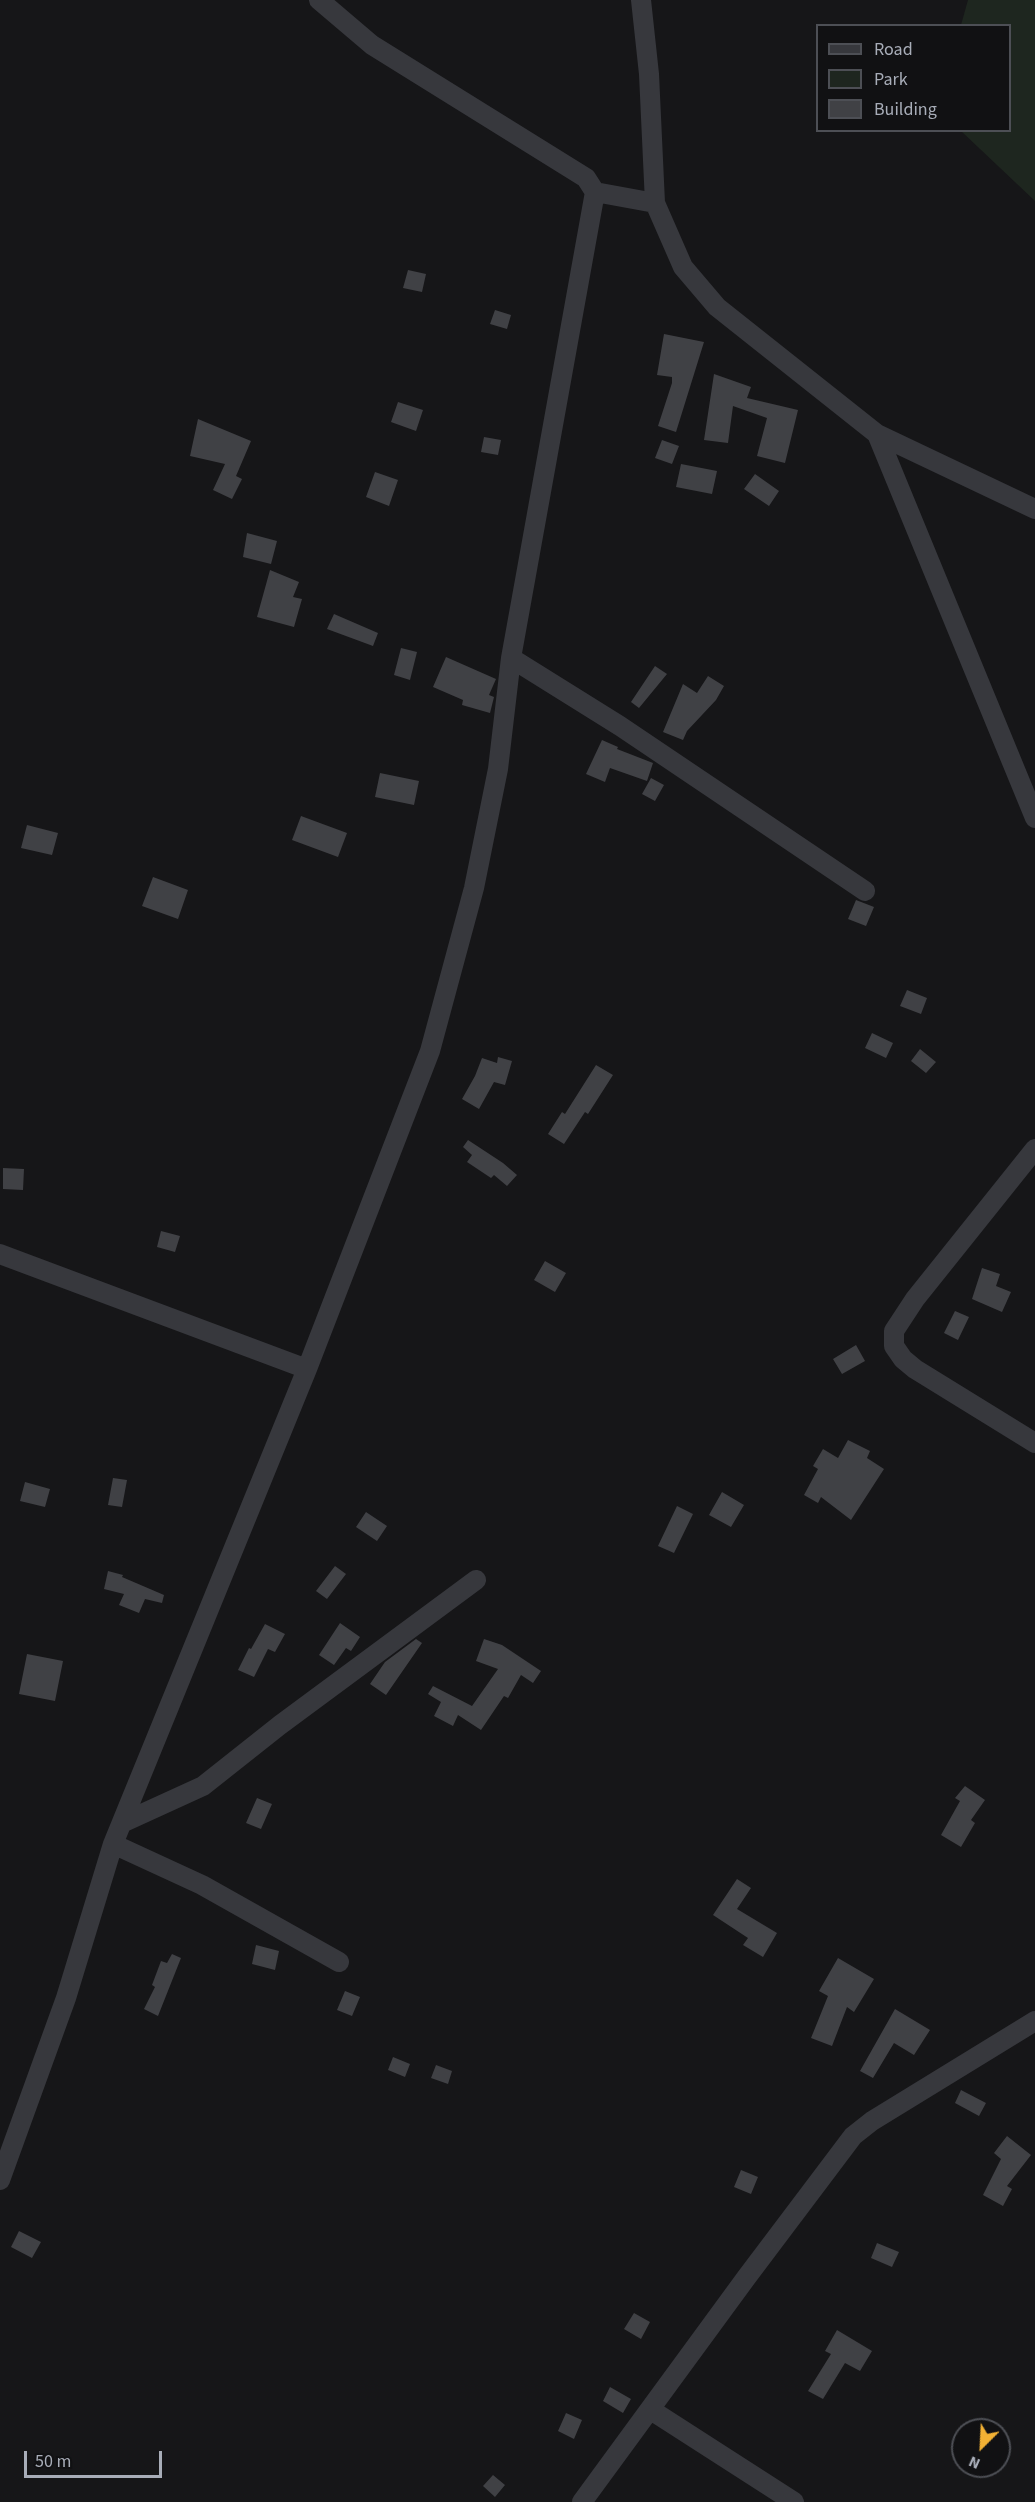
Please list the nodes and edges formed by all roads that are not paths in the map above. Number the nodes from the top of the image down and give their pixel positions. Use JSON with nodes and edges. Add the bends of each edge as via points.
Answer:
{"nodes":[{"id":1,"x":319,"y":0,"type":"edge"},
{"id":2,"x":641,"y":0,"type":"edge"},
{"id":3,"x":596,"y":192,"type":"junction"},
{"id":4,"x":655,"y":202,"type":"junction"},
{"id":5,"x":877,"y":434,"type":"junction"},
{"id":6,"x":1035,"y":509,"type":"edge"},
{"id":7,"x":511,"y":658,"type":"junction"},
{"id":8,"x":1035,"y":818,"type":"edge"},
{"id":9,"x":865,"y":891,"type":"dead end"},
{"id":10,"x":1035,"y":1149,"type":"edge"},
{"id":11,"x":0,"y":1254,"type":"edge"},
{"id":12,"x":307,"y":1369,"type":"junction"},
{"id":13,"x":1035,"y":1443,"type":"edge"},
{"id":14,"x":476,"y":1580,"type":"dead end"},
{"id":15,"x":122,"y":1823,"type":"junction"},
{"id":16,"x":113,"y":1844,"type":"junction"},
{"id":17,"x":339,"y":1962,"type":"dead end"},
{"id":18,"x":1035,"y":2020,"type":"edge"},
{"id":19,"x":0,"y":2180,"type":"edge"},
{"id":20,"x":651,"y":2410,"type":"junction"},
{"id":21,"x":582,"y":2502,"type":"edge"},
{"id":22,"x":794,"y":2502,"type":"edge"}],
"edges":[{"from":1,"to":3,"type":"street","via":[[372,45],[586,178]]},
{"from":2,"to":4,"type":"street"},
{"from":3,"to":4,"type":"street"},
{"from":3,"to":7,"type":"street"},
{"from":4,"to":5,"type":"street","via":[[683,267],[717,307]]},
{"from":5,"to":6,"type":"street"},
{"from":5,"to":8,"type":"street"},
{"from":7,"to":9,"type":"street","via":[[620,726]]},
{"from":7,"to":12,"type":"street","via":[[498,769],[474,888],[430,1051]]},
{"from":10,"to":13,"type":"street","via":[[894,1331],[894,1346],[915,1369]]},
{"from":11,"to":12,"type":"street"},
{"from":12,"to":15,"type":"street"},
{"from":14,"to":15,"type":"street","via":[[203,1786]]},
{"from":15,"to":16,"type":"street"},
{"from":16,"to":17,"type":"street","via":[[202,1885]]},
{"from":16,"to":19,"type":"street","via":[[66,1998]]},
{"from":18,"to":20,"type":"street","via":[[853,2136]]},
{"from":20,"to":21,"type":"street"},
{"from":20,"to":22,"type":"street"}]}
